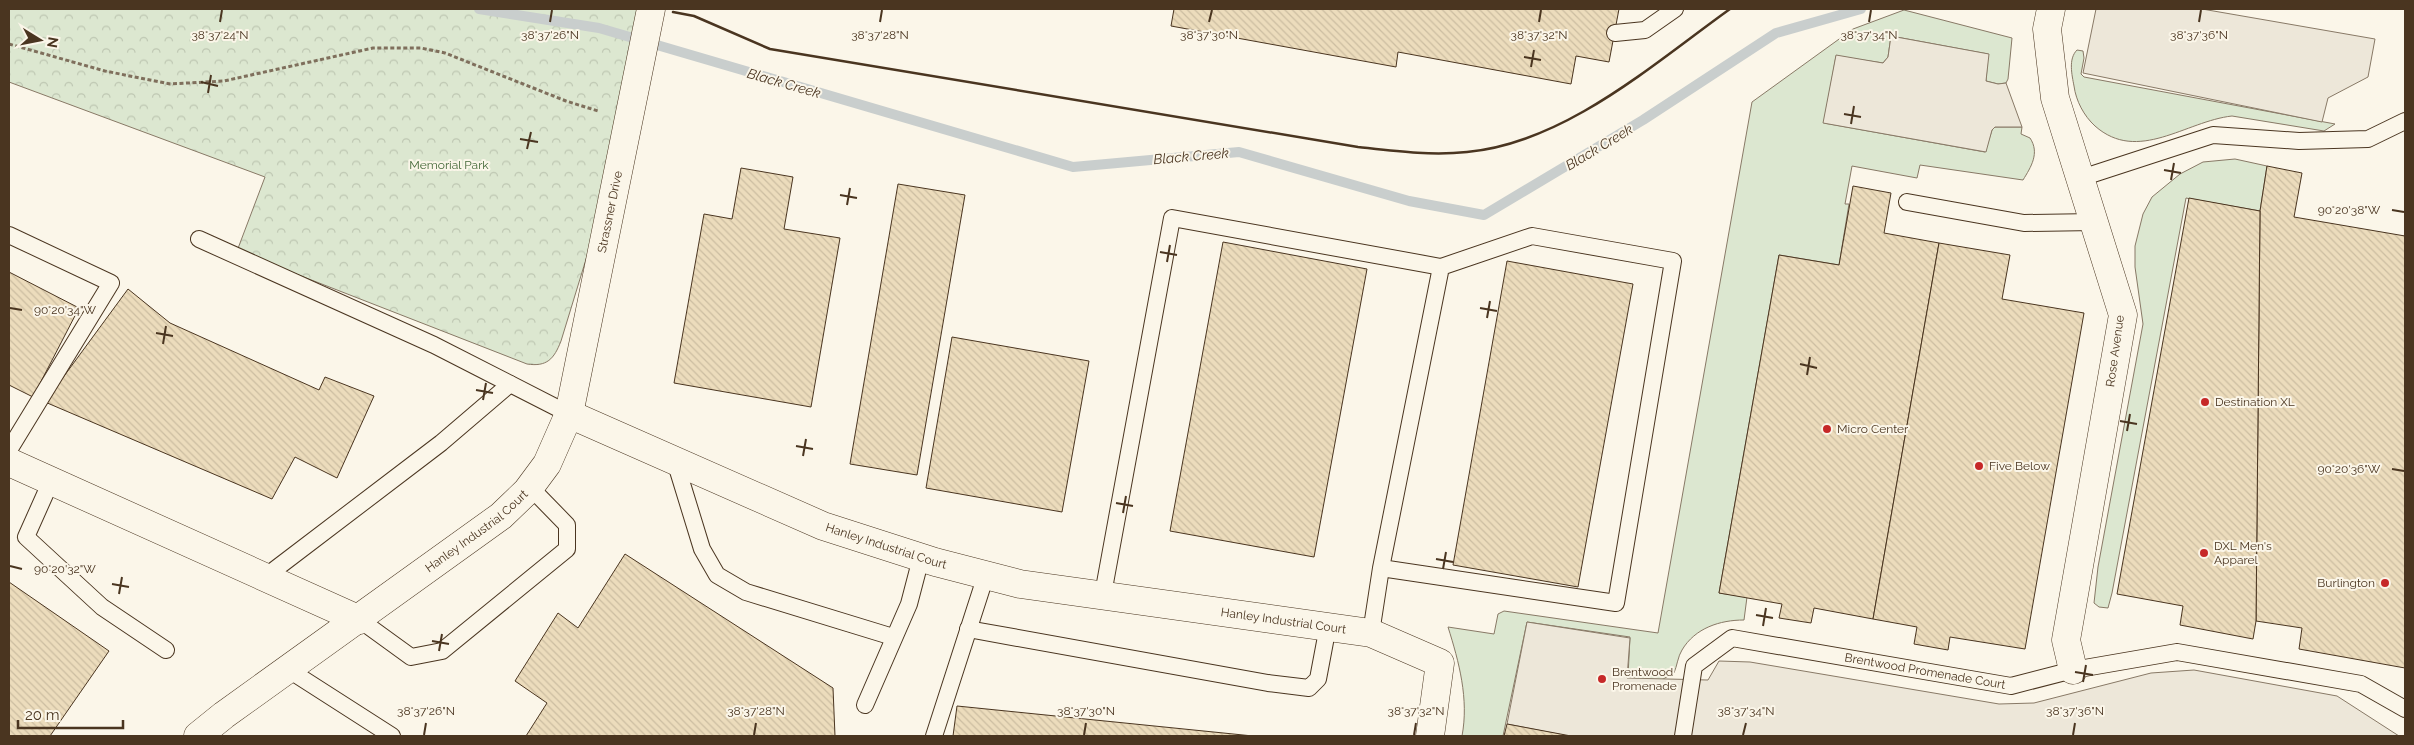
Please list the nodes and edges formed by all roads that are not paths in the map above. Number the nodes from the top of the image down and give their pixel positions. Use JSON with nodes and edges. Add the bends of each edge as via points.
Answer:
{"nodes":[{"id":1,"x":651,"y":9,"type":"edge"},
{"id":2,"x":1675,"y":9,"type":"edge"},
{"id":3,"x":2051,"y":9,"type":"edge"},
{"id":4,"x":1615,"y":34,"type":"dead end"},
{"id":5,"x":2405,"y":121,"type":"edge"},
{"id":6,"x":2081,"y":178,"type":"junction"},
{"id":7,"x":1907,"y":202,"type":"dead end"},
{"id":8,"x":2095,"y":222,"type":"junction"},
{"id":9,"x":9,"y":235,"type":"edge"},
{"id":10,"x":199,"y":239,"type":"dead end"},
{"id":11,"x":1440,"y":267,"type":"junction"},
{"id":12,"x":510,"y":384,"type":"junction"},
{"id":13,"x":569,"y":414,"type":"junction"},
{"id":14,"x":9,"y":450,"type":"edge"},
{"id":15,"x":675,"y":461,"type":"junction"},
{"id":16,"x":9,"y":462,"type":"edge"},
{"id":17,"x":51,"y":481,"type":"junction"},
{"id":18,"x":530,"y":487,"type":"junction"},
{"id":19,"x":921,"y":558,"type":"junction"},
{"id":20,"x":1381,"y":568,"type":"junction"},
{"id":21,"x":986,"y":575,"type":"junction"},
{"id":22,"x":265,"y":577,"type":"junction"},
{"id":23,"x":1103,"y":594,"type":"junction"},
{"id":24,"x":360,"y":620,"type":"junction"},
{"id":25,"x":1328,"y":626,"type":"junction"},
{"id":26,"x":968,"y":629,"type":"junction"},
{"id":27,"x":1371,"y":633,"type":"junction"},
{"id":28,"x":893,"y":636,"type":"junction"},
{"id":29,"x":166,"y":650,"type":"dead end"},
{"id":30,"x":289,"y":670,"type":"junction"},
{"id":31,"x":2073,"y":670,"type":"junction"},
{"id":32,"x":865,"y":705,"type":"dead end"},
{"id":33,"x":2405,"y":709,"type":"edge"},
{"id":34,"x":198,"y":736,"type":"edge"},
{"id":35,"x":392,"y":736,"type":"edge"},
{"id":36,"x":934,"y":736,"type":"edge"},
{"id":37,"x":1430,"y":736,"type":"edge"},
{"id":38,"x":1683,"y":736,"type":"edge"}],
"edges":[{"from":1,"to":13,"type":"street","name":"Strassner Drive"},
{"from":2,"to":4,"type":"lane","via":[[1645,30]]},
{"from":3,"to":6,"type":"street","name":"Rose Avenue","via":[[2047,29],[2055,98]]},
{"from":5,"to":6,"type":"lane","via":[[2368,139],[2299,141],[2213,135]]},
{"from":6,"to":8,"type":"street","name":"Rose Avenue"},
{"from":7,"to":8,"type":"lane","via":[[2024,223]]},
{"from":8,"to":31,"type":"street","name":"Rose Avenue","via":[[2122,315],[2066,640]]},
{"from":9,"to":14,"type":"lane","via":[[111,283]]},
{"from":10,"to":12,"type":"lane"},
{"from":11,"to":20,"type":"lane"},
{"from":11,"to":20,"type":"lane","via":[[1532,236],[1673,261],[1616,603]]},
{"from":11,"to":23,"type":"lane","via":[[1172,218]]},
{"from":12,"to":13,"type":"lane"},
{"from":12,"to":22,"type":"lane","via":[[441,443]]},
{"from":13,"to":15,"type":"street","name":"Hanley Industrial Court"},
{"from":13,"to":18,"type":"street","name":"Hanley Industrial Court","via":[[548,464]]},
{"from":15,"to":19,"type":"street","name":"Hanley Industrial Court","via":[[823,526]]},
{"from":15,"to":28,"type":"lane","via":[[702,549],[717,575],[746,592]]},
{"from":16,"to":17,"type":"street"},
{"from":17,"to":22,"type":"street"},
{"from":17,"to":29,"type":"lane","via":[[26,537],[102,607]]},
{"from":18,"to":24,"type":"street","name":"Hanley Industrial Court","via":[[501,516]]},
{"from":18,"to":24,"type":"lane","via":[[567,525],[567,549],[442,652],[411,657]]},
{"from":19,"to":21,"type":"street","name":"Hanley Industrial Court"},
{"from":19,"to":28,"type":"lane","via":[[908,604]]},
{"from":20,"to":27,"type":"lane"},
{"from":21,"to":23,"type":"street","name":"Hanley Industrial Court","via":[[1020,584]]},
{"from":21,"to":26,"type":"lane"},
{"from":22,"to":24,"type":"street"},
{"from":23,"to":25,"type":"street","name":"Hanley Industrial Court"},
{"from":24,"to":30,"type":"street","name":"Hanley Industrial Court"},
{"from":25,"to":26,"type":"lane","via":[[1318,679],[1309,688],[1268,684]]},
{"from":25,"to":27,"type":"street","name":"Hanley Industrial Court"},
{"from":26,"to":36,"type":"lane"},
{"from":27,"to":37,"type":"street","name":"Hanley Industrial Court","via":[[1440,663]]},
{"from":28,"to":32,"type":"lane"},
{"from":30,"to":34,"type":"street","name":"Hanley Industrial Court"},
{"from":30,"to":35,"type":"lane"},
{"from":31,"to":33,"type":"lane","name":"Brentwood Promenade Court","via":[[2177,652],[2361,684]]},
{"from":31,"to":38,"type":"lane","name":"Brentwood Promenade Court","via":[[2011,686],[1732,638],[1694,666]]}]}
